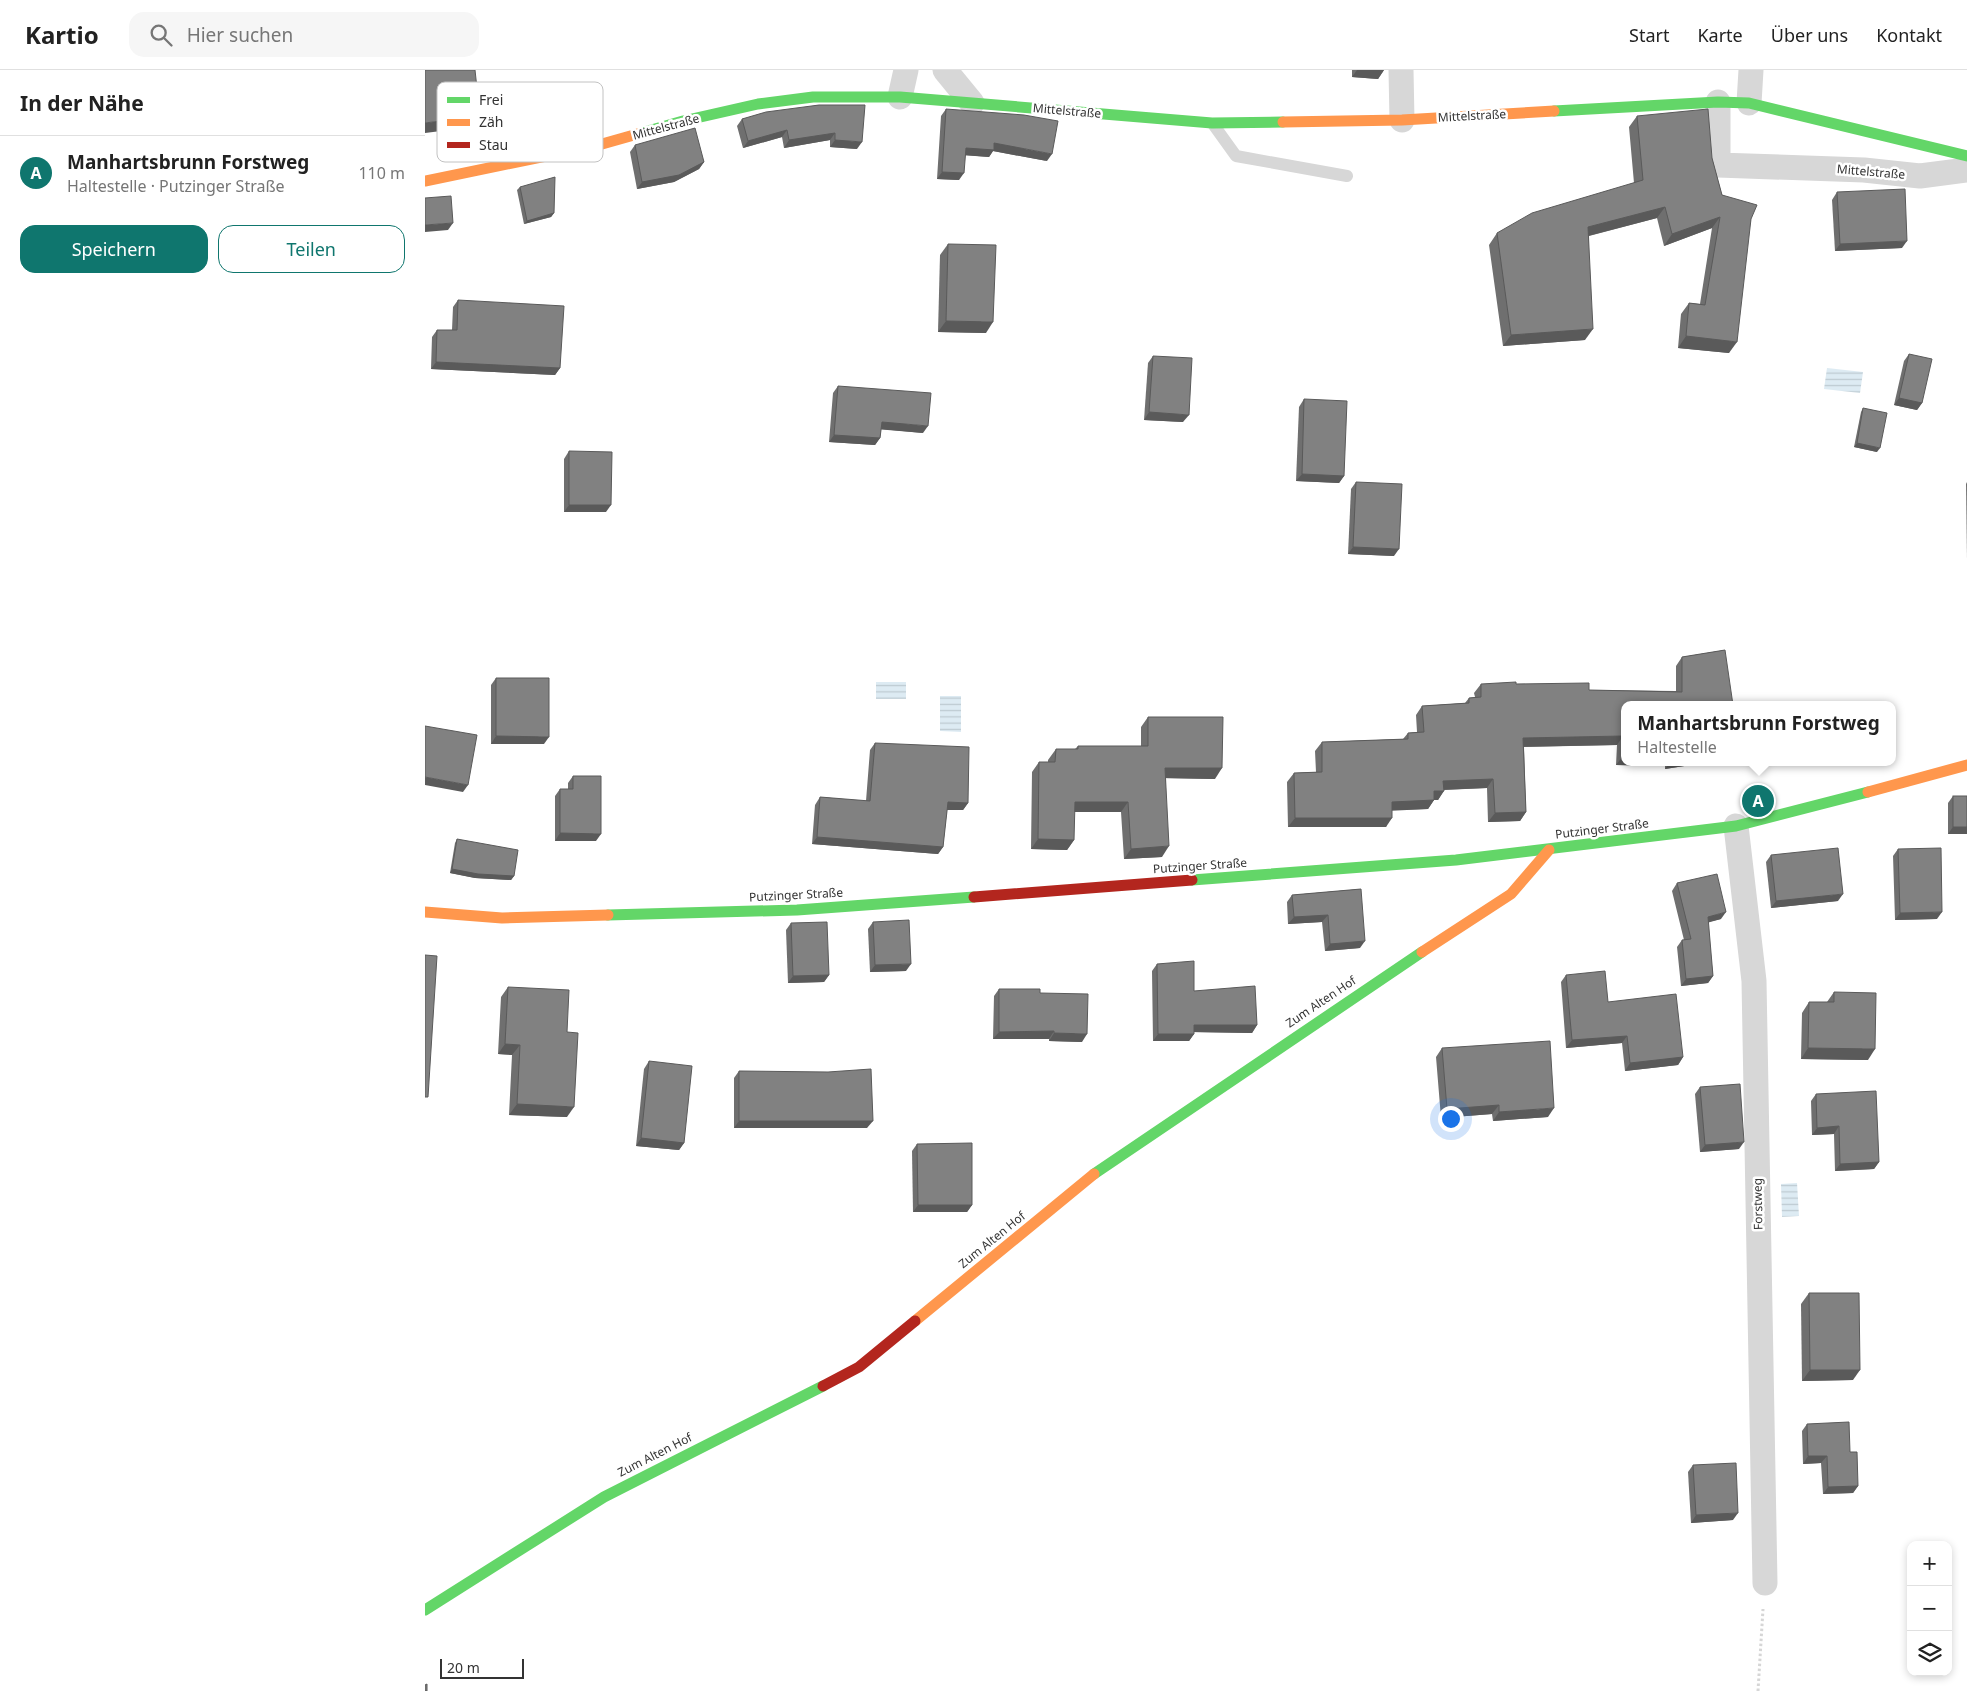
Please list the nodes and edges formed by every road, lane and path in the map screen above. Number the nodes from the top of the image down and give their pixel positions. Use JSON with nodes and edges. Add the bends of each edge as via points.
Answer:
{"nodes":[{"id":1,"x":906,"y":70,"type":"edge"},
{"id":2,"x":945,"y":70,"type":"edge"},
{"id":3,"x":1401,"y":70,"type":"edge"},
{"id":4,"x":1751,"y":70,"type":"edge"},
{"id":5,"x":900,"y":97,"type":"junction"},
{"id":6,"x":972,"y":102,"type":"junction"},
{"id":7,"x":1718,"y":102,"type":"junction"},
{"id":8,"x":1749,"y":103,"type":"junction"},
{"id":9,"x":1401,"y":120,"type":"junction"},
{"id":10,"x":1212,"y":123,"type":"junction"},
{"id":11,"x":603,"y":144,"type":"edge"},
{"id":12,"x":1967,"y":156,"type":"edge"},
{"id":13,"x":515,"y":162,"type":"edge"},
{"id":14,"x":1967,"y":170,"type":"edge"},
{"id":15,"x":1347,"y":176,"type":"dead end"},
{"id":16,"x":425,"y":180,"type":"edge"},
{"id":17,"x":1967,"y":765,"type":"edge"},
{"id":18,"x":1736,"y":826,"type":"junction"},
{"id":19,"x":1549,"y":850,"type":"junction"},
{"id":20,"x":425,"y":912,"type":"edge"},
{"id":21,"x":1765,"y":1583,"type":"joint"},
{"id":22,"x":425,"y":1610,"type":"edge"},
{"id":23,"x":1758,"y":1691,"type":"edge"}],
"edges":[{"from":1,"to":5,"type":"street"},
{"from":2,"to":6,"type":"street"},
{"from":3,"to":9,"type":"street"},
{"from":4,"to":8,"type":"street"},
{"from":5,"to":6,"type":"street","name":"Mittelstraße"},
{"from":5,"to":11,"type":"street","name":"Mittelstraße","via":[[813,97],[758,104]]},
{"from":6,"to":10,"type":"street","name":"Mittelstraße"},
{"from":7,"to":8,"type":"street","name":"Mittelstraße"},
{"from":7,"to":9,"type":"street","name":"Mittelstraße"},
{"from":7,"to":14,"type":"street","name":"Mittelstraße","via":[[1718,165],[1864,170],[1920,176]]},
{"from":8,"to":12,"type":"street","name":"Mittelstraße"},
{"from":9,"to":10,"type":"street","name":"Mittelstraße"},
{"from":10,"to":15,"type":"lane","via":[[1236,156]]},
{"from":13,"to":16,"type":"street","name":"Mittelstraße"},
{"from":17,"to":18,"type":"street","name":"Putzinger Straße"},
{"from":18,"to":19,"type":"street","name":"Putzinger Straße"},
{"from":18,"to":21,"type":"street","name":"Forstweg","via":[[1754,982]]},
{"from":19,"to":20,"type":"street","name":"Putzinger Straße","via":[[1456,860],[797,910],[502,918]]},
{"from":19,"to":22,"type":"street","name":"Zum Alten Hof","via":[[1511,894],[1375,982],[1088,1178],[859,1367],[604,1497]]},
{"from":21,"to":23,"type":"path"}]}
